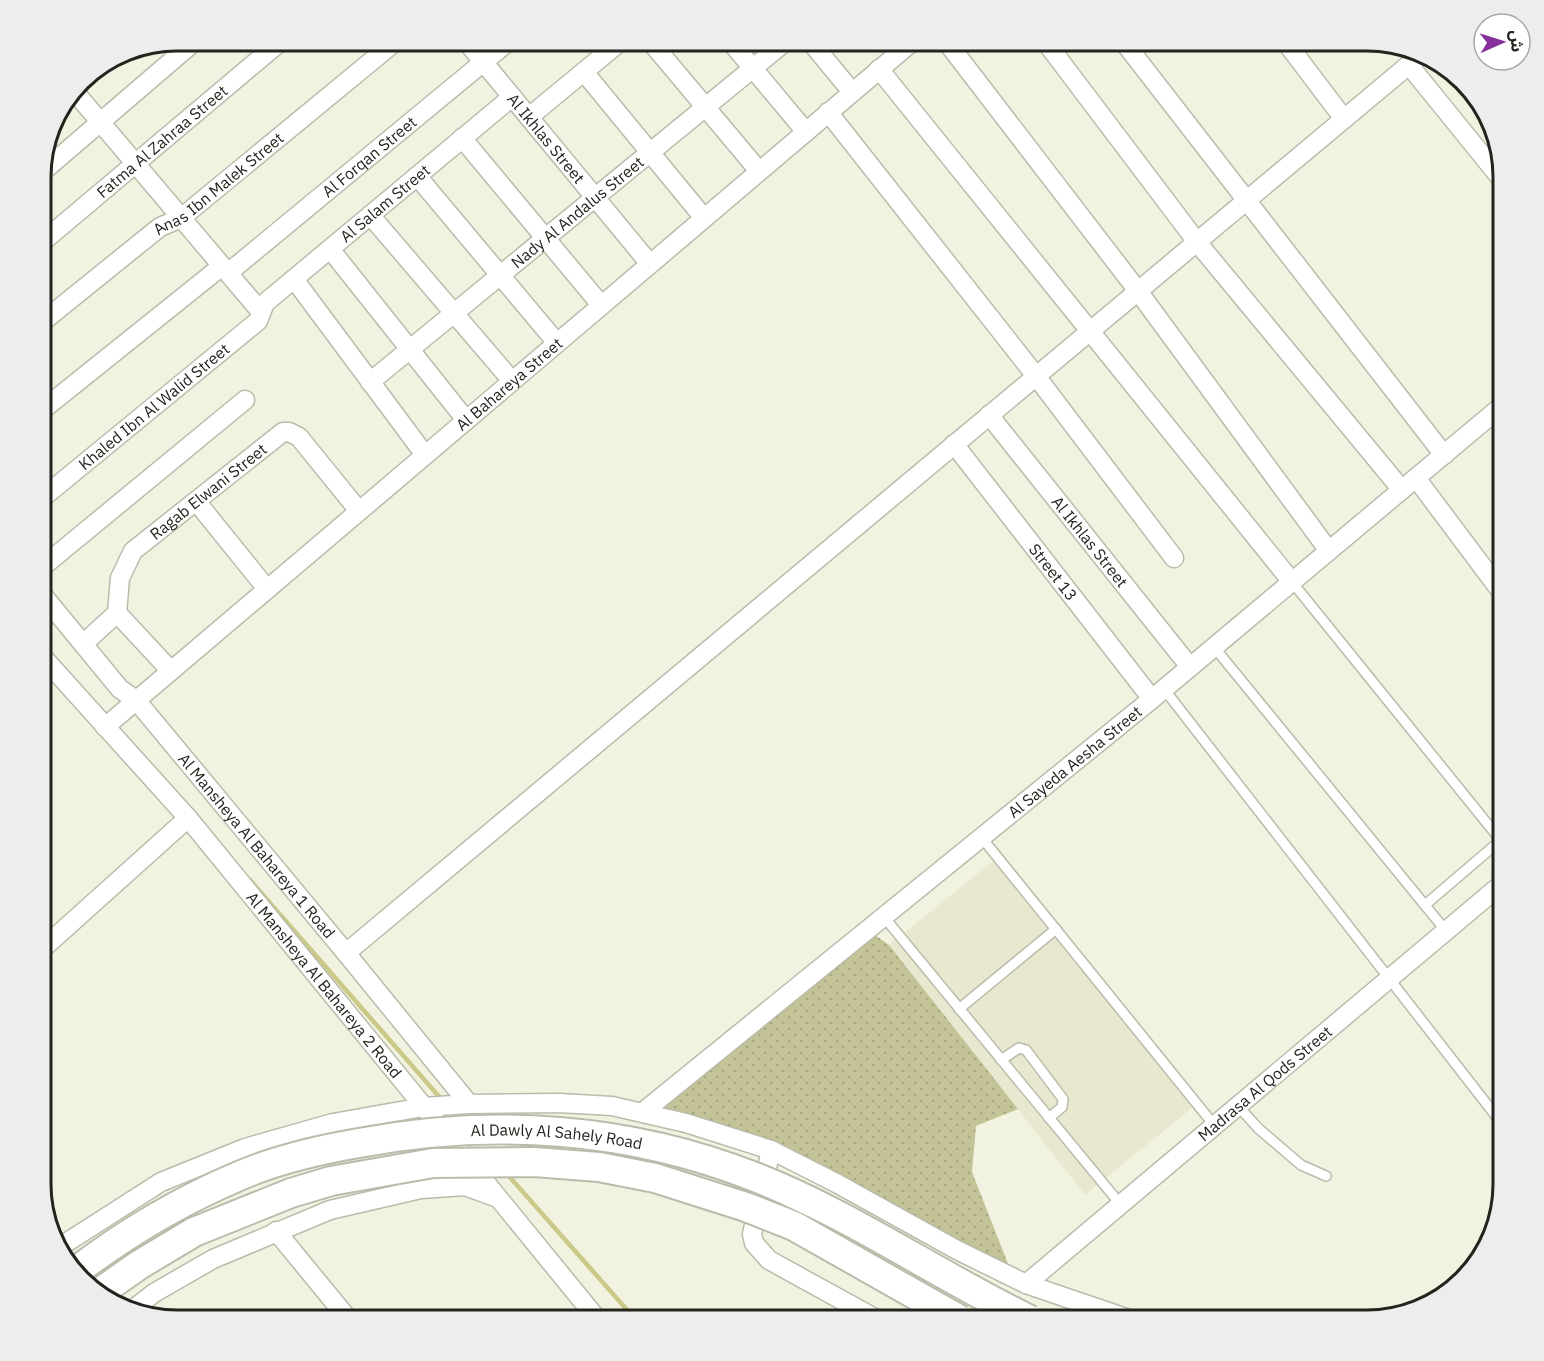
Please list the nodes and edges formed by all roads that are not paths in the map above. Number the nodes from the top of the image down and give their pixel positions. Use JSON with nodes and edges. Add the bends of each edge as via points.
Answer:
{"nodes":[{"id":1,"x":182,"y":51,"type":"edge"},
{"id":2,"x":268,"y":51,"type":"edge"},
{"id":3,"x":383,"y":51,"type":"edge"},
{"id":4,"x":474,"y":51,"type":"edge"},
{"id":5,"x":496,"y":51,"type":"edge"},
{"id":6,"x":608,"y":51,"type":"edge"},
{"id":7,"x":659,"y":51,"type":"edge"},
{"id":8,"x":739,"y":51,"type":"edge"},
{"id":9,"x":773,"y":51,"type":"edge"},
{"id":10,"x":819,"y":51,"type":"edge"},
{"id":11,"x":900,"y":51,"type":"edge"},
{"id":12,"x":954,"y":51,"type":"edge"},
{"id":13,"x":1053,"y":51,"type":"edge"},
{"id":14,"x":1131,"y":51,"type":"edge"},
{"id":15,"x":1293,"y":51,"type":"edge"},
{"id":16,"x":1414,"y":61,"type":"edge"},
{"id":17,"x":483,"y":62,"type":"junction"},
{"id":18,"x":1419,"y":63,"type":"edge"},
{"id":19,"x":753,"y":68,"type":"junction"},
{"id":20,"x":879,"y":69,"type":"junction"},
{"id":21,"x":584,"y":72,"type":"junction"},
{"id":22,"x":852,"y":92,"type":"junction"},
{"id":23,"x":512,"y":96,"type":"junction"},
{"id":24,"x":79,"y":97,"type":"edge"},
{"id":25,"x":705,"y":107,"type":"junction"},
{"id":26,"x":828,"y":112,"type":"junction"},
{"id":27,"x":529,"y":117,"type":"junction"},
{"id":28,"x":1344,"y":119,"type":"junction"},
{"id":29,"x":100,"y":122,"type":"junction"},
{"id":30,"x":806,"y":132,"type":"junction"},
{"id":31,"x":462,"y":138,"type":"junction"},
{"id":32,"x":650,"y":152,"type":"junction"},
{"id":33,"x":135,"y":163,"type":"junction"},
{"id":34,"x":52,"y":164,"type":"edge"},
{"id":35,"x":1493,"y":167,"type":"edge"},
{"id":36,"x":759,"y":171,"type":"junction"},
{"id":37,"x":417,"y":176,"type":"junction"},
{"id":38,"x":595,"y":198,"type":"junction"},
{"id":39,"x":1246,"y":200,"type":"junction"},
{"id":40,"x":370,"y":215,"type":"junction"},
{"id":41,"x":181,"y":218,"type":"junction"},
{"id":42,"x":704,"y":218,"type":"junction"},
{"id":43,"x":51,"y":234,"type":"edge"},
{"id":44,"x":545,"y":238,"type":"junction"},
{"id":45,"x":1197,"y":242,"type":"junction"},
{"id":46,"x":330,"y":249,"type":"junction"},
{"id":47,"x":650,"y":264,"type":"junction"},
{"id":48,"x":225,"y":269,"type":"junction"},
{"id":49,"x":501,"y":275,"type":"junction"},
{"id":50,"x":294,"y":279,"type":"junction"},
{"id":51,"x":1138,"y":291,"type":"junction"},
{"id":52,"x":601,"y":305,"type":"junction"},
{"id":53,"x":261,"y":312,"type":"junction"},
{"id":54,"x":454,"y":313,"type":"junction"},
{"id":55,"x":51,"y":315,"type":"edge"},
{"id":56,"x":1089,"y":330,"type":"junction"},
{"id":57,"x":557,"y":343,"type":"junction"},
{"id":58,"x":410,"y":350,"type":"junction"},
{"id":59,"x":1036,"y":376,"type":"junction"},
{"id":60,"x":512,"y":381,"type":"junction"},
{"id":61,"x":370,"y":382,"type":"junction"},
{"id":62,"x":245,"y":400,"type":"dead end"},
{"id":63,"x":51,"y":403,"type":"edge"},
{"id":64,"x":1493,"y":413,"type":"edge"},
{"id":65,"x":989,"y":415,"type":"junction"},
{"id":66,"x":466,"y":420,"type":"junction"},
{"id":67,"x":954,"y":444,"type":"junction"},
{"id":68,"x":424,"y":455,"type":"junction"},
{"id":69,"x":1444,"y":455,"type":"junction"},
{"id":70,"x":1409,"y":484,"type":"junction"},
{"id":71,"x":51,"y":491,"type":"edge"},
{"id":72,"x":196,"y":501,"type":"junction"},
{"id":73,"x":359,"y":511,"type":"junction"},
{"id":74,"x":1329,"y":551,"type":"junction"},
{"id":75,"x":1174,"y":558,"type":"dead end"},
{"id":76,"x":51,"y":560,"type":"edge"},
{"id":77,"x":1292,"y":582,"type":"junction"},
{"id":78,"x":1493,"y":582,"type":"edge"},
{"id":79,"x":267,"y":590,"type":"junction"},
{"id":80,"x":51,"y":605,"type":"edge"},
{"id":81,"x":117,"y":613,"type":"junction"},
{"id":82,"x":83,"y":644,"type":"junction"},
{"id":83,"x":1214,"y":647,"type":"junction"},
{"id":84,"x":1190,"y":667,"type":"junction"},
{"id":85,"x":51,"y":671,"type":"edge"},
{"id":86,"x":171,"y":671,"type":"junction"},
{"id":87,"x":1158,"y":694,"type":"junction"},
{"id":88,"x":136,"y":700,"type":"junction"},
{"id":89,"x":105,"y":727,"type":"junction"},
{"id":90,"x":188,"y":818,"type":"junction"},
{"id":91,"x":1493,"y":830,"type":"edge"},
{"id":92,"x":982,"y":838,"type":"junction"},
{"id":93,"x":1493,"y":848,"type":"edge"},
{"id":94,"x":1493,"y":892,"type":"edge"},
{"id":95,"x":1425,"y":905,"type":"junction"},
{"id":96,"x":884,"y":917,"type":"junction"},
{"id":97,"x":1056,"y":930,"type":"junction"},
{"id":98,"x":1446,"y":931,"type":"junction"},
{"id":99,"x":51,"y":941,"type":"edge"},
{"id":100,"x":346,"y":952,"type":"junction"},
{"id":101,"x":1388,"y":979,"type":"junction"},
{"id":102,"x":959,"y":1009,"type":"junction"},
{"id":103,"x":1002,"y":1060,"type":"junction"},
{"id":104,"x":469,"y":1104,"type":"junction"},
{"id":105,"x":1237,"y":1105,"type":"junction"},
{"id":106,"x":423,"y":1107,"type":"junction"},
{"id":107,"x":643,"y":1112,"type":"junction"},
{"id":108,"x":1493,"y":1112,"type":"edge"},
{"id":109,"x":1049,"y":1118,"type":"junction"},
{"id":110,"x":1214,"y":1125,"type":"junction"},
{"id":111,"x":771,"y":1150,"type":"junction"},
{"id":112,"x":1326,"y":1176,"type":"dead end"},
{"id":113,"x":496,"y":1197,"type":"junction"},
{"id":114,"x":1121,"y":1205,"type":"junction"},
{"id":115,"x":276,"y":1231,"type":"junction"},
{"id":116,"x":66,"y":1243,"type":"edge"},
{"id":117,"x":82,"y":1267,"type":"edge"},
{"id":118,"x":1026,"y":1284,"type":"junction"},
{"id":119,"x":106,"y":1288,"type":"edge"},
{"id":120,"x":140,"y":1304,"type":"edge"},
{"id":121,"x":341,"y":1310,"type":"edge"},
{"id":122,"x":590,"y":1310,"type":"edge"},
{"id":123,"x":860,"y":1310,"type":"edge"},
{"id":124,"x":942,"y":1310,"type":"edge"},
{"id":125,"x":1012,"y":1310,"type":"edge"},
{"id":126,"x":1103,"y":1310,"type":"edge"}],
"edges":[{"from":1,"to":29,"type":"street"},
{"from":2,"to":33,"type":"street","name":"Fatma Al Zahraa Street"},
{"from":3,"to":41,"type":"street","name":"Anas Ibn Malek Street"},
{"from":4,"to":17,"type":"street","name":"Al Ikhlas Street"},
{"from":5,"to":17,"type":"street","name":"Al Forqan Street"},
{"from":6,"to":21,"type":"street"},
{"from":7,"to":25,"type":"street"},
{"from":8,"to":19,"type":"street"},
{"from":9,"to":19,"type":"street","name":"Nady Al Andalus Street"},
{"from":10,"to":22,"type":"street"},
{"from":11,"to":20,"type":"street","name":"Al Bahareya Street"},
{"from":12,"to":51,"type":"street"},
{"from":13,"to":45,"type":"street"},
{"from":14,"to":39,"type":"street"},
{"from":15,"to":28,"type":"street"},
{"from":16,"to":28,"type":"street"},
{"from":17,"to":23,"type":"street","name":"Al Ikhlas Street"},
{"from":17,"to":48,"type":"street","name":"Al Forqan Street"},
{"from":18,"to":35,"type":"street"},
{"from":19,"to":25,"type":"street","name":"Nady Al Andalus Street"},
{"from":19,"to":30,"type":"street"},
{"from":20,"to":22,"type":"street","name":"Al Bahareya Street"},
{"from":20,"to":56,"type":"street"},
{"from":21,"to":27,"type":"street"},
{"from":21,"to":32,"type":"street"},
{"from":22,"to":26,"type":"street","name":"Al Bahareya Street"},
{"from":23,"to":27,"type":"street","name":"Al Ikhlas Street"},
{"from":23,"to":31,"type":"street","name":"Al Salam Street"},
{"from":24,"to":29,"type":"street"},
{"from":25,"to":32,"type":"street","name":"Nady Al Andalus Street"},
{"from":25,"to":36,"type":"street"},
{"from":26,"to":30,"type":"street","name":"Al Bahareya Street"},
{"from":26,"to":59,"type":"street"},
{"from":27,"to":38,"type":"street","name":"Al Ikhlas Street"},
{"from":28,"to":39,"type":"street"},
{"from":29,"to":33,"type":"street"},
{"from":29,"to":34,"type":"street"},
{"from":30,"to":36,"type":"street","name":"Al Bahareya Street"},
{"from":31,"to":37,"type":"street","name":"Al Salam Street"},
{"from":31,"to":44,"type":"street"},
{"from":32,"to":38,"type":"street","name":"Nady Al Andalus Street"},
{"from":32,"to":42,"type":"street"},
{"from":33,"to":41,"type":"street"},
{"from":33,"to":43,"type":"street","name":"Fatma Al Zahraa Street"},
{"from":36,"to":42,"type":"street","name":"Al Bahareya Street"},
{"from":37,"to":40,"type":"street","name":"Al Salam Street"},
{"from":37,"to":49,"type":"street"},
{"from":38,"to":44,"type":"street","name":"Nady Al Andalus Street"},
{"from":38,"to":47,"type":"street","name":"Al Ikhlas Street"},
{"from":39,"to":45,"type":"street"},
{"from":39,"to":69,"type":"street"},
{"from":40,"to":46,"type":"street","name":"Al Salam Street"},
{"from":40,"to":54,"type":"street"},
{"from":41,"to":48,"type":"street"},
{"from":41,"to":55,"type":"street","name":"Anas Ibn Malek Street","via":[[160,227]]},
{"from":42,"to":47,"type":"street","name":"Al Bahareya Street"},
{"from":44,"to":49,"type":"street","name":"Nady Al Andalus Street"},
{"from":44,"to":52,"type":"street"},
{"from":45,"to":51,"type":"street"},
{"from":45,"to":70,"type":"street"},
{"from":46,"to":50,"type":"street","name":"Al Salam Street"},
{"from":46,"to":58,"type":"street"},
{"from":47,"to":52,"type":"street","name":"Al Bahareya Street"},
{"from":48,"to":53,"type":"street"},
{"from":48,"to":63,"type":"street","name":"Al Forqan Street"},
{"from":49,"to":54,"type":"street","name":"Nady Al Andalus Street"},
{"from":49,"to":57,"type":"street"},
{"from":50,"to":53,"type":"street","name":"Al Salam Street","via":[[265,303]]},
{"from":50,"to":61,"type":"street"},
{"from":51,"to":56,"type":"street"},
{"from":51,"to":74,"type":"street"},
{"from":52,"to":57,"type":"street","name":"Al Bahareya Street"},
{"from":53,"to":71,"type":"street","name":"Khaled Ibn Al Walid Street","via":[[258,321]]},
{"from":54,"to":58,"type":"street","name":"Nady Al Andalus Street"},
{"from":54,"to":60,"type":"street"},
{"from":56,"to":59,"type":"street"},
{"from":56,"to":77,"type":"street"},
{"from":57,"to":60,"type":"street","name":"Al Bahareya Street"},
{"from":58,"to":61,"type":"street","name":"Nady Al Andalus Street"},
{"from":58,"to":66,"type":"street"},
{"from":59,"to":65,"type":"street"},
{"from":59,"to":75,"type":"street"},
{"from":60,"to":66,"type":"street","name":"Al Bahareya Street"},
{"from":61,"to":68,"type":"street"},
{"from":62,"to":76,"type":"street"},
{"from":64,"to":69,"type":"street","name":"Al Sayeda Aesha Street"},
{"from":65,"to":67,"type":"street"},
{"from":65,"to":84,"type":"street","name":"Al Ikhlas Street"},
{"from":66,"to":68,"type":"street","name":"Al Bahareya Street"},
{"from":67,"to":87,"type":"street","name":"Street 13"},
{"from":67,"to":100,"type":"street"},
{"from":68,"to":73,"type":"street","name":"Al Bahareya Street"},
{"from":69,"to":70,"type":"street","name":"Al Sayeda Aesha Street"},
{"from":70,"to":74,"type":"street","name":"Al Sayeda Aesha Street"},
{"from":70,"to":78,"type":"street"},
{"from":72,"to":73,"type":"street","name":"Ragab Elwani Street","via":[[278,435],[289,432],[299,436]]},
{"from":72,"to":79,"type":"street"},
{"from":72,"to":81,"type":"street","name":"Ragab Elwani Street","via":[[130,554],[120,578]]},
{"from":73,"to":79,"type":"street","name":"Al Bahareya Street"},
{"from":74,"to":77,"type":"street","name":"Al Sayeda Aesha Street"},
{"from":77,"to":83,"type":"street","name":"Al Sayeda Aesha Street"},
{"from":77,"to":91,"type":"lane"},
{"from":79,"to":86,"type":"street","name":"Al Bahareya Street"},
{"from":80,"to":82,"type":"street","name":"Al Mansheya Al Bahareya 1 Road"},
{"from":81,"to":82,"type":"street"},
{"from":81,"to":86,"type":"street"},
{"from":82,"to":88,"type":"street","name":"Al Mansheya Al Bahareya 1 Road","via":[[120,689]]},
{"from":83,"to":84,"type":"street","name":"Al Sayeda Aesha Street"},
{"from":83,"to":95,"type":"lane"},
{"from":84,"to":87,"type":"street","name":"Al Sayeda Aesha Street"},
{"from":85,"to":89,"type":"street","name":"Al Mansheya Al Bahareya 2 Road"},
{"from":86,"to":88,"type":"street","name":"Al Bahareya Street"},
{"from":87,"to":92,"type":"street","name":"Al Sayeda Aesha Street"},
{"from":87,"to":101,"type":"lane"},
{"from":88,"to":89,"type":"street","name":"Al Bahareya Street"},
{"from":88,"to":100,"type":"street","name":"Al Mansheya Al Bahareya 1 Road"},
{"from":89,"to":90,"type":"street","name":"Al Mansheya Al Bahareya 2 Road"},
{"from":90,"to":99,"type":"street"},
{"from":90,"to":106,"type":"street","name":"Al Mansheya Al Bahareya 2 Road"},
{"from":92,"to":96,"type":"street","name":"Al Sayeda Aesha Street"},
{"from":92,"to":97,"type":"lane"},
{"from":93,"to":95,"type":"lane"},
{"from":94,"to":98,"type":"street","name":"Madrasa Al Qods Street"},
{"from":95,"to":98,"type":"lane"},
{"from":96,"to":102,"type":"lane"},
{"from":96,"to":107,"type":"street","name":"Al Sayeda Aesha Street"},
{"from":97,"to":102,"type":"lane"},
{"from":97,"to":110,"type":"lane"},
{"from":98,"to":101,"type":"street","name":"Madrasa Al Qods Street"},
{"from":100,"to":104,"type":"street","name":"Al Mansheya Al Bahareya 1 Road"},
{"from":101,"to":105,"type":"street","name":"Madrasa Al Qods Street"},
{"from":101,"to":108,"type":"lane"},
{"from":102,"to":103,"type":"lane"},
{"from":103,"to":109,"type":"lane"},
{"from":103,"to":109,"type":"lane","via":[[1019,1048],[1026,1050],[1063,1099],[1062,1107]]},
{"from":104,"to":106,"type":"street"},
{"from":104,"to":107,"type":"street","via":[[559,1103]]},
{"from":105,"to":110,"type":"street","name":"Madrasa Al Qods Street"},
{"from":105,"to":112,"type":"lane","via":[[1301,1165]]},
{"from":106,"to":113,"type":"street","name":"Al Mansheya Al Bahareya 2 Road"},
{"from":106,"to":116,"type":"street","via":[[333,1123],[245,1148],[161,1182]]},
{"from":107,"to":111,"type":"street"},
{"from":109,"to":114,"type":"lane"},
{"from":110,"to":114,"type":"street","name":"Madrasa Al Qods Street"},
{"from":111,"to":118,"type":"street"},
{"from":111,"to":123,"type":"street","via":[[752,1234],[754,1243],[769,1260]]},
{"from":113,"to":115,"type":"street","via":[[465,1186],[420,1189],[330,1210]]},
{"from":113,"to":122,"type":"street","name":"Al Mansheya Al Bahareya 2 Road"},
{"from":114,"to":118,"type":"street","name":"Madrasa Al Qods Street"},
{"from":115,"to":120,"type":"street","via":[[213,1259]]},
{"from":115,"to":121,"type":"street"},
{"from":117,"to":125,"type":"main road","name":"Al Dawly Al Sahely Road","bridge":true,"via":[[178,1204],[278,1162],[323,1149],[423,1133],[532,1129],[662,1147],[754,1176],[806,1198]]},
{"from":118,"to":126,"type":"street"},
{"from":119,"to":124,"type":"main road","name":"Al Dawly Al Sahely Road","bridge":true,"via":[[194,1232],[301,1190],[433,1163],[534,1162],[599,1167],[655,1178],[746,1207],[794,1226]]}]}
